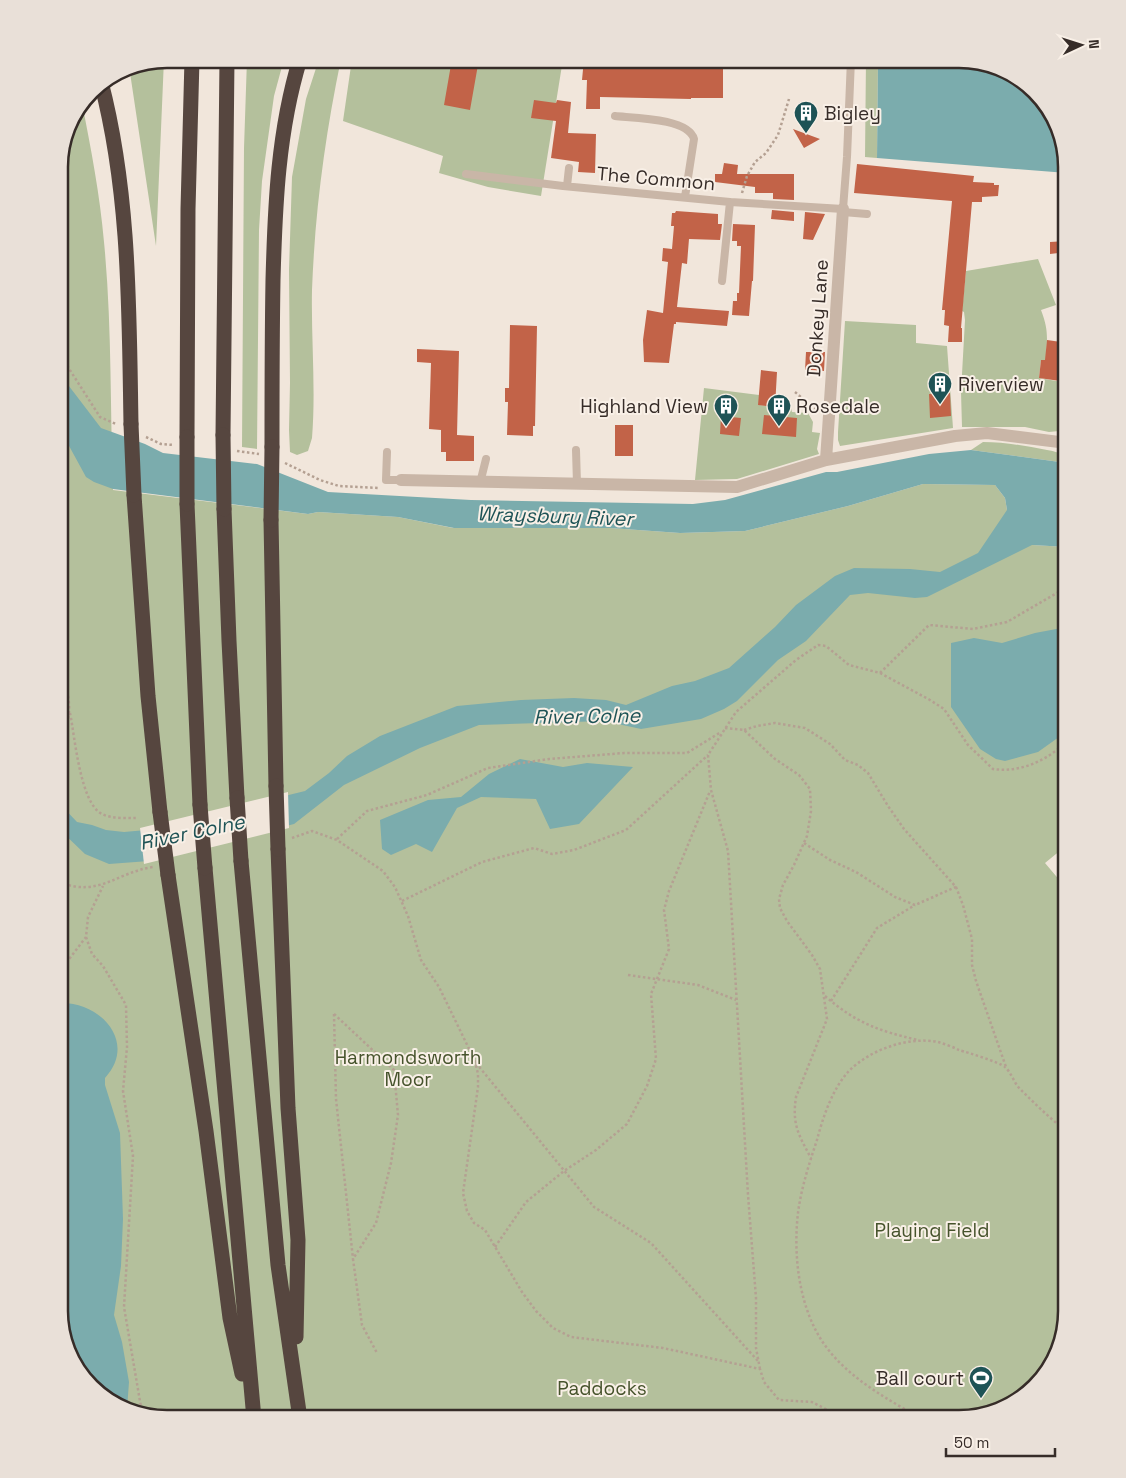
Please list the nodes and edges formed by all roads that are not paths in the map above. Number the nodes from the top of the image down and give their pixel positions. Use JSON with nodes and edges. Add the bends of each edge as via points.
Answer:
{"nodes":[{"id":1,"x":192,"y":68,"type":"edge"},
{"id":2,"x":227,"y":68,"type":"edge"},
{"id":3,"x":298,"y":68,"type":"edge"},
{"id":4,"x":851,"y":68,"type":"edge"},
{"id":5,"x":103,"y":91,"type":"edge"},
{"id":6,"x":615,"y":116,"type":"dead end"},
{"id":7,"x":569,"y":168,"type":"dead end"},
{"id":8,"x":466,"y":174,"type":"dead end"},
{"id":9,"x":567,"y":186,"type":"junction"},
{"id":10,"x":685,"y":197,"type":"junction"},
{"id":11,"x":730,"y":202,"type":"junction"},
{"id":12,"x":843,"y":210,"type":"junction"},
{"id":13,"x":867,"y":214,"type":"dead end"},
{"id":14,"x":722,"y":281,"type":"dead end"},
{"id":15,"x":1058,"y":442,"type":"edge"},
{"id":16,"x":576,"y":450,"type":"dead end"},
{"id":17,"x":387,"y":452,"type":"dead end"},
{"id":18,"x":486,"y":459,"type":"dead end"},
{"id":19,"x":826,"y":460,"type":"junction"},
{"id":20,"x":400,"y":480,"type":"joint"},
{"id":21,"x":480,"y":483,"type":"junction"},
{"id":22,"x":577,"y":484,"type":"junction"},
{"id":23,"x":295,"y":1377,"type":"junction"},
{"id":24,"x":251,"y":1410,"type":"edge"},
{"id":25,"x":252,"y":1410,"type":"edge"},
{"id":26,"x":299,"y":1410,"type":"edge"}],
"edges":[{"from":1,"to":25,"type":"highway","bridge":true,"via":[[183,441],[200,805]]},
{"from":2,"to":23,"type":"highway","bridge":true,"via":[[224,508],[237,798],[278,1265]]},
{"from":3,"to":23,"type":"highway","bridge":true,"via":[[286,113],[277,186],[269,452],[278,849],[288,1108],[298,1240]]},
{"from":4,"to":12,"type":"lane"},
{"from":5,"to":24,"type":"highway","bridge":true,"via":[[121,192],[128,285],[124,424],[134,495],[160,812],[230,1318]]},
{"from":6,"to":10,"type":"lane","via":[[670,123],[693,134]]},
{"from":7,"to":9,"type":"lane"},
{"from":8,"to":9,"type":"lane","name":"The Common"},
{"from":9,"to":10,"type":"lane","name":"The Common"},
{"from":10,"to":11,"type":"lane","name":"The Common"},
{"from":11,"to":12,"type":"lane","name":"The Common"},
{"from":11,"to":14,"type":"lane"},
{"from":12,"to":13,"type":"lane","name":"The Common"},
{"from":12,"to":19,"type":"street","name":"Donkey Lane"},
{"from":15,"to":19,"type":"street","via":[[987,433]]},
{"from":16,"to":22,"type":"lane"},
{"from":17,"to":20,"type":"lane","via":[[386,480]]},
{"from":18,"to":21,"type":"lane"},
{"from":19,"to":22,"type":"street","via":[[737,487]]},
{"from":20,"to":21,"type":"street"},
{"from":21,"to":22,"type":"street"},
{"from":23,"to":26,"type":"highway"}]}
